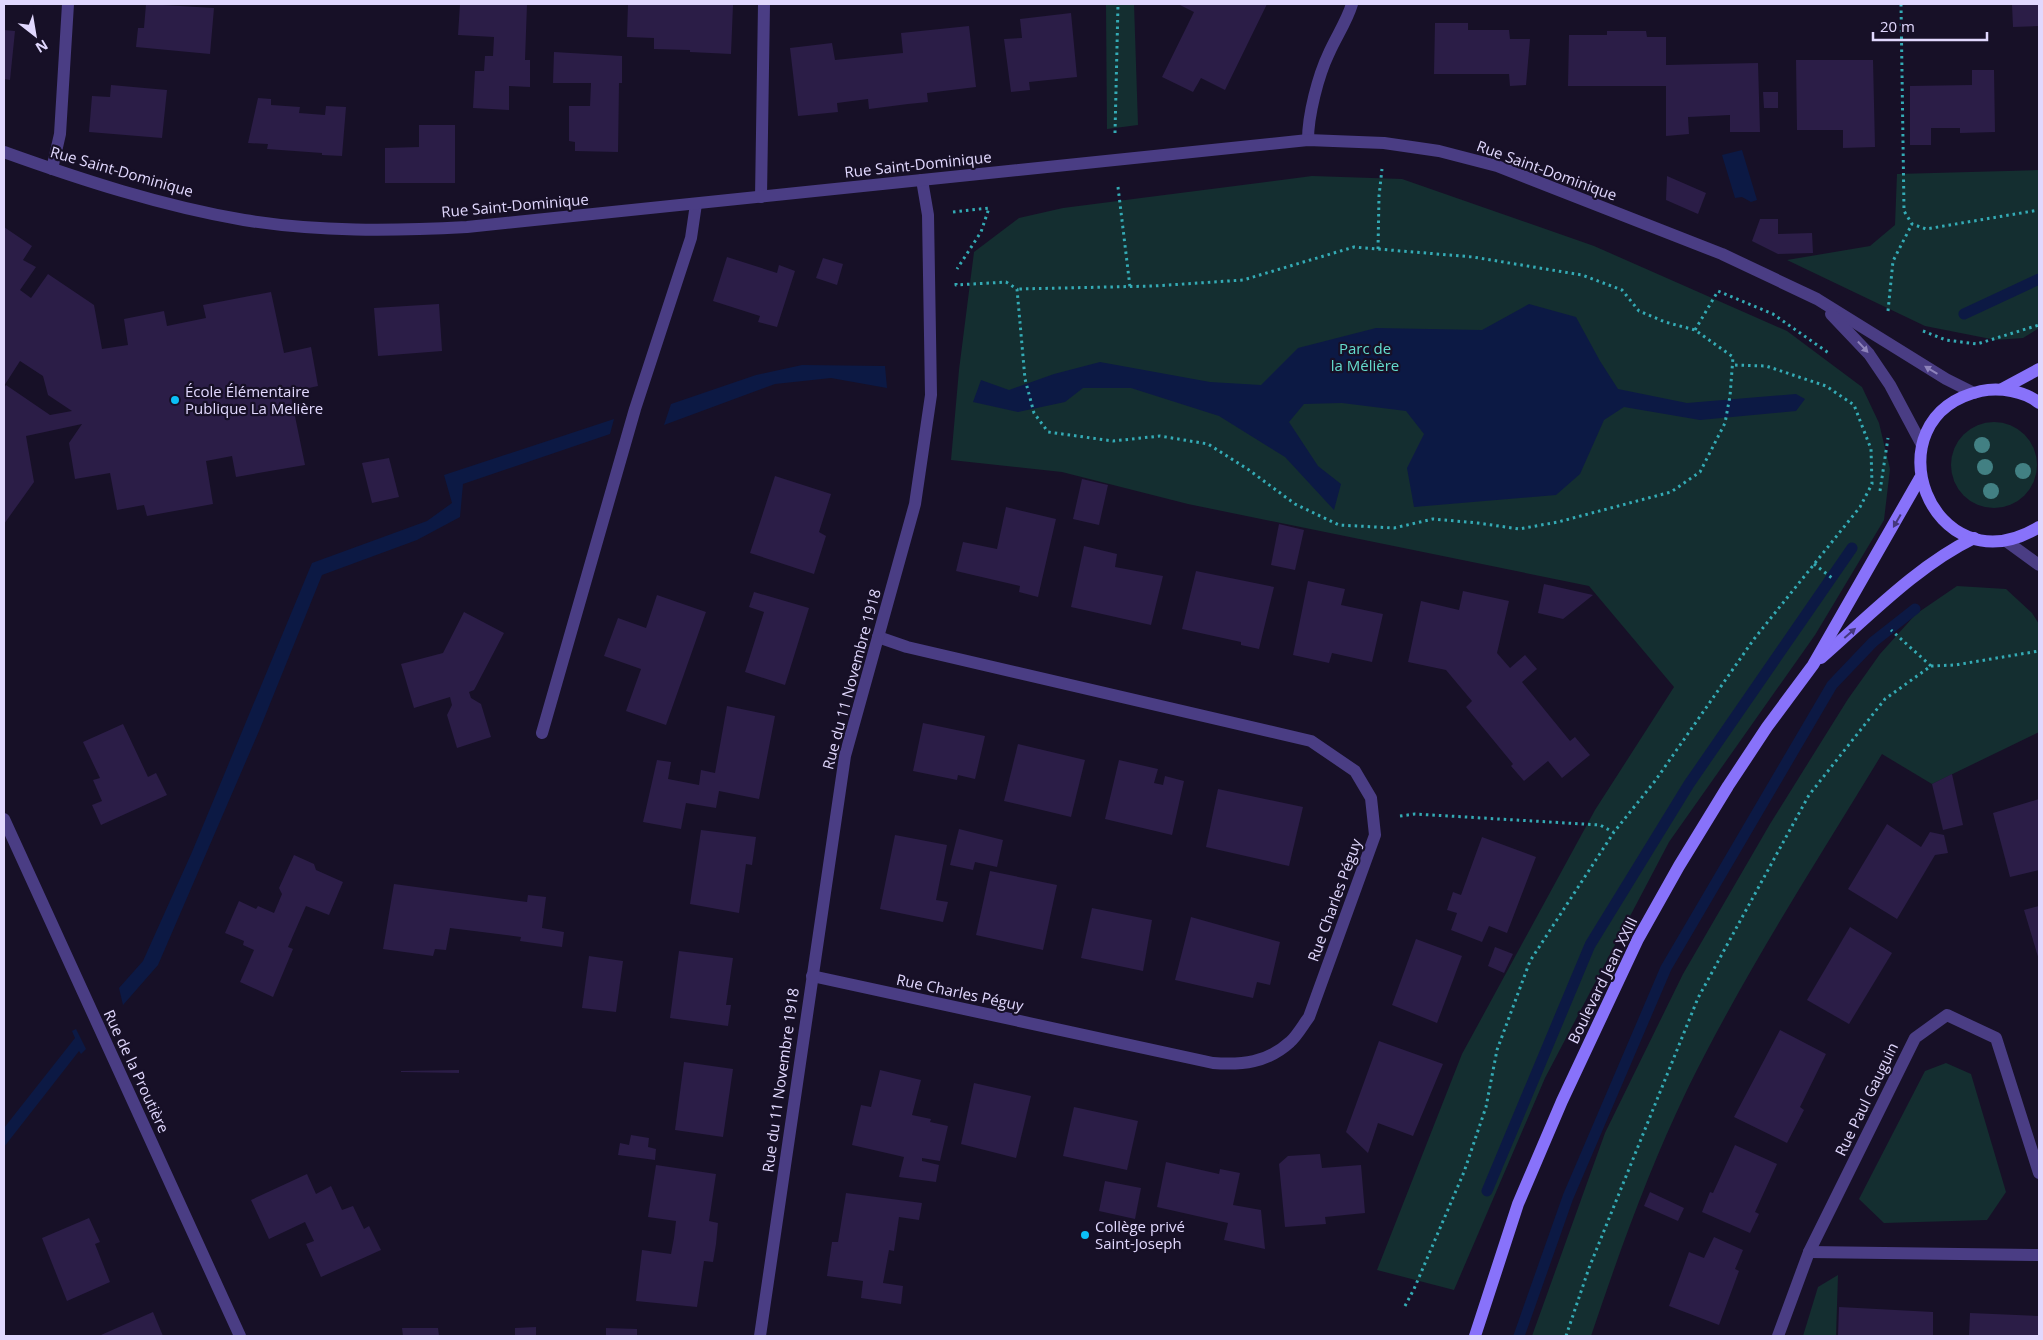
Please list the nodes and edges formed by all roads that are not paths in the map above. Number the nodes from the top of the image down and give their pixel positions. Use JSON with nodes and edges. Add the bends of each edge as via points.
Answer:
{"nodes":[{"id":1,"x":68,"y":4,"type":"edge"},
{"id":2,"x":764,"y":4,"type":"edge"},
{"id":3,"x":1352,"y":4,"type":"edge"},
{"id":4,"x":1308,"y":140,"type":"junction"},
{"id":5,"x":4,"y":152,"type":"edge"},
{"id":6,"x":52,"y":169,"type":"junction"},
{"id":7,"x":922,"y":180,"type":"junction"},
{"id":8,"x":761,"y":197,"type":"junction"},
{"id":9,"x":696,"y":204,"type":"junction"},
{"id":10,"x":1817,"y":299,"type":"junction"},
{"id":11,"x":2039,"y":368,"type":"edge"},
{"id":12,"x":2002,"y":390,"type":"junction"},
{"id":13,"x":1974,"y":392,"type":"junction"},
{"id":14,"x":2039,"y":403,"type":"edge"},
{"id":15,"x":1922,"y":445,"type":"junction"},
{"id":16,"x":1920,"y":478,"type":"junction"},
{"id":17,"x":2039,"y":527,"type":"edge"},
{"id":18,"x":1974,"y":538,"type":"junction"},
{"id":19,"x":2006,"y":541,"type":"junction"},
{"id":20,"x":2039,"y":565,"type":"edge"},
{"id":21,"x":878,"y":637,"type":"junction"},
{"id":22,"x":1813,"y":665,"type":"junction"},
{"id":23,"x":542,"y":733,"type":"dead end"},
{"id":24,"x":4,"y":819,"type":"edge"},
{"id":25,"x":812,"y":976,"type":"junction"},
{"id":26,"x":2039,"y":1173,"type":"edge"},
{"id":27,"x":1809,"y":1252,"type":"junction"},
{"id":28,"x":2039,"y":1255,"type":"edge"},
{"id":29,"x":240,"y":1336,"type":"edge"},
{"id":30,"x":760,"y":1336,"type":"edge"},
{"id":31,"x":1475,"y":1336,"type":"edge"},
{"id":32,"x":1778,"y":1336,"type":"edge"}],
"edges":[{"from":1,"to":6,"type":"street","via":[[60,134]]},
{"from":2,"to":8,"type":"street"},
{"from":3,"to":4,"type":"street","via":[[1328,55],[1308,123]]},
{"from":4,"to":7,"type":"street","name":"Rue Saint-Dominique"},
{"from":4,"to":10,"type":"street","name":"Rue Saint-Dominique","via":[[1384,143],[1439,151],[1497,166],[1722,254]]},
{"from":5,"to":6,"type":"street","name":"Rue Saint-Dominique"},
{"from":6,"to":9,"type":"street","name":"Rue Saint-Dominique","via":[[170,204],[245,220],[319,228],[398,230],[468,227]]},
{"from":7,"to":8,"type":"street","name":"Rue Saint-Dominique"},
{"from":7,"to":21,"type":"street","name":"Rue du 11 Novembre 1918","via":[[928,215],[931,395],[915,504]]},
{"from":8,"to":9,"type":"street","name":"Rue Saint-Dominique"},
{"from":9,"to":23,"type":"street","via":[[690,238],[635,409]]},
{"from":13,"to":10,"type":"street","name":"Rue Saint-Dominique","one_way":true,"via":[[1946,379]]},
{"from":10,"to":15,"type":"street","name":"Rue Saint-Dominique","one_way":true,"via":[[1869,354],[1890,385]]},
{"from":11,"to":12,"type":"main road"},
{"from":12,"to":13,"type":"main road"},
{"from":12,"to":14,"type":"main road","via":[[2020,393]]},
{"from":13,"to":15,"type":"main road","via":[[1941,412]]},
{"from":15,"to":16,"type":"main road"},
{"from":16,"to":18,"type":"main road","via":[[1927,498],[1939,516],[1955,530]]},
{"from":16,"to":22,"type":"main road","one_way":true},
{"from":17,"to":19,"type":"main road"},
{"from":18,"to":19,"type":"main road"},
{"from":22,"to":18,"type":"main road","one_way":true,"via":[[1929,565]]},
{"from":19,"to":20,"type":"street"},
{"from":21,"to":25,"type":"street","name":"Rue du 11 Novembre 1918","via":[[845,756]]},
{"from":21,"to":25,"type":"street","name":"Rue Charles Péguy","via":[[1311,741],[1355,771],[1371,798],[1376,835],[1309,1017],[1290,1042],[1262,1060],[1237,1065],[1213,1063]]},
{"from":22,"to":31,"type":"main road","name":"Boulevard Jean XXIII","via":[[1728,786],[1638,939],[1518,1204]]},
{"from":24,"to":29,"type":"street","name":"Rue de la Proutière"},
{"from":25,"to":30,"type":"street","name":"Rue du 11 Novembre 1918"},
{"from":26,"to":27,"type":"street","name":"Rue Paul Gauguin","via":[[1996,1038],[1947,1015],[1915,1038]]},
{"from":27,"to":28,"type":"street"},
{"from":27,"to":32,"type":"street","name":"Rue Paul Gauguin"}]}
